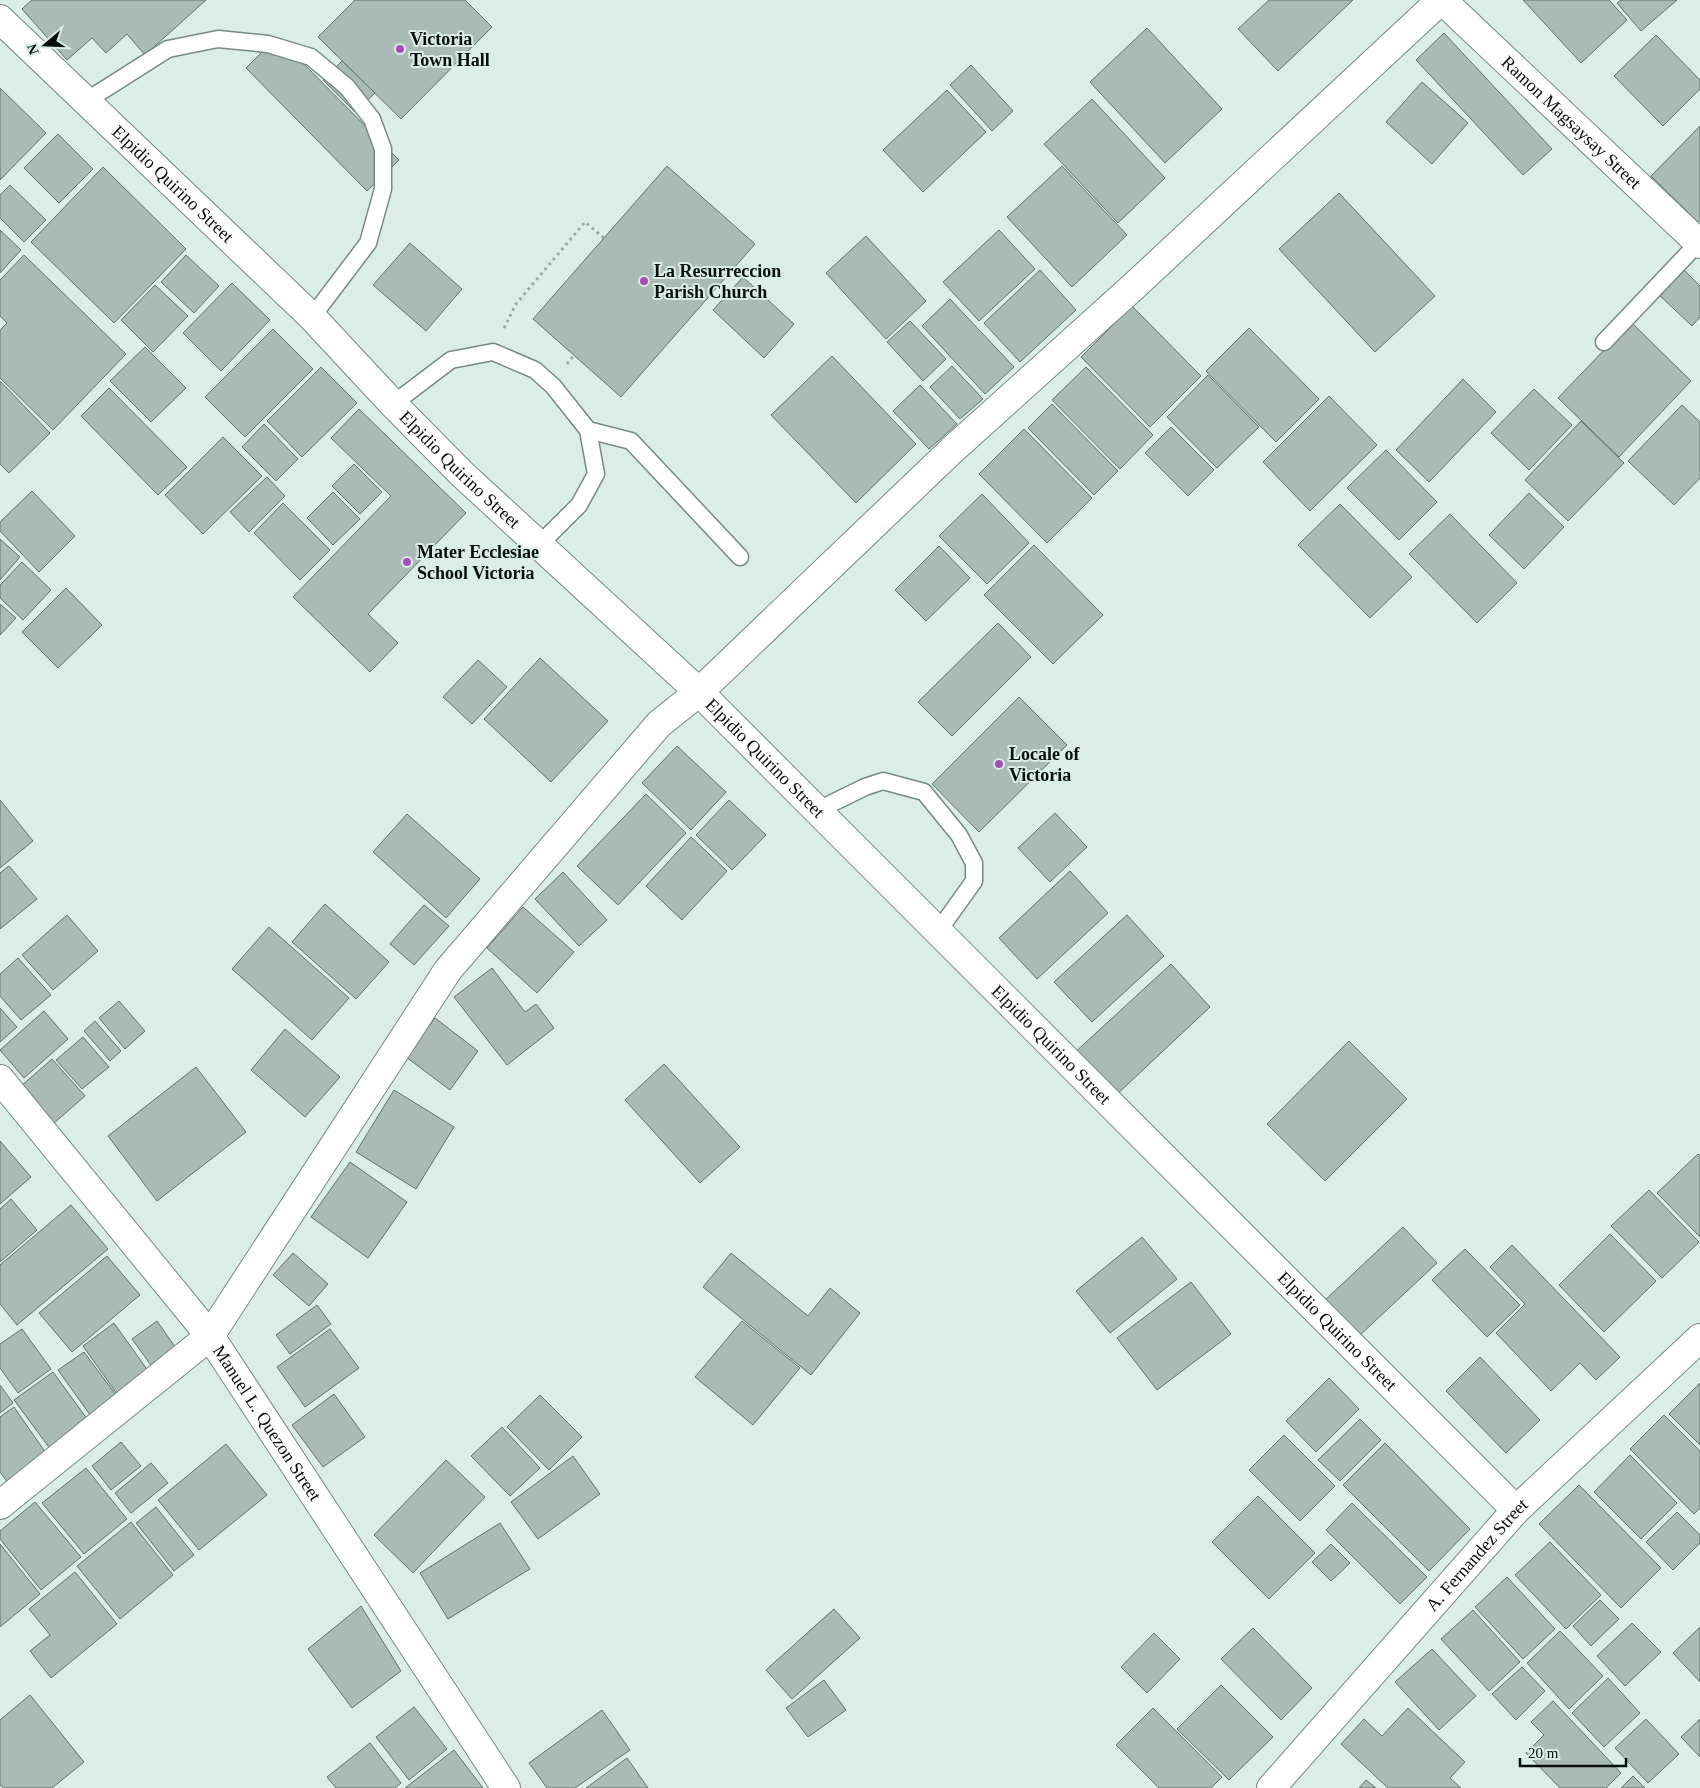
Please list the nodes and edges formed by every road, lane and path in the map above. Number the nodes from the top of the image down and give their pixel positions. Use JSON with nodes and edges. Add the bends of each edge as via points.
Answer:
{"nodes":[{"id":1,"x":1441,"y":0,"type":"edge"},
{"id":2,"x":0,"y":18,"type":"edge"},
{"id":3,"x":86,"y":101,"type":"junction"},
{"id":4,"x":604,"y":238,"type":"dead end"},
{"id":5,"x":1699,"y":243,"type":"edge"},
{"id":6,"x":312,"y":318,"type":"junction"},
{"id":7,"x":1604,"y":342,"type":"dead end"},
{"id":8,"x":493,"y":352,"type":"junction"},
{"id":9,"x":393,"y":404,"type":"junction"},
{"id":10,"x":588,"y":430,"type":"junction"},
{"id":11,"x":540,"y":544,"type":"junction"},
{"id":12,"x":740,"y":557,"type":"dead end"},
{"id":13,"x":699,"y":692,"type":"junction"},
{"id":14,"x":818,"y":810,"type":"junction"},
{"id":15,"x":938,"y":930,"type":"junction"},
{"id":16,"x":0,"y":1079,"type":"edge"},
{"id":17,"x":210,"y":1336,"type":"junction"},
{"id":18,"x":1700,"y":1338,"type":"edge"},
{"id":19,"x":0,"y":1505,"type":"edge"},
{"id":20,"x":1516,"y":1510,"type":"junction"},
{"id":21,"x":506,"y":1788,"type":"edge"},
{"id":22,"x":1272,"y":1788,"type":"edge"}],
"edges":[{"from":1,"to":5,"type":"street","name":"Ramon Magsaysay Street"},
{"from":1,"to":13,"type":"street","via":[[1133,287],[952,450]]},
{"from":2,"to":3,"type":"street","name":"Elpidio Quirino Street"},
{"from":3,"to":6,"type":"street","name":"Elpidio Quirino Street"},
{"from":3,"to":6,"type":"lane","via":[[168,49],[218,39],[268,44],[311,57],[347,87],[372,119],[383,149],[383,189],[368,242]]},
{"from":4,"to":8,"type":"path","via":[[585,222],[516,304]]},
{"from":5,"to":7,"type":"lane"},
{"from":6,"to":9,"type":"street","name":"Elpidio Quirino Street"},
{"from":8,"to":9,"type":"lane","via":[[451,360]]},
{"from":8,"to":10,"type":"lane","via":[[535,370],[553,386]]},
{"from":9,"to":11,"type":"street","name":"Elpidio Quirino Street","via":[[462,474]]},
{"from":10,"to":11,"type":"lane","via":[[596,474],[579,505]]},
{"from":10,"to":12,"type":"lane","via":[[631,441]]},
{"from":11,"to":13,"type":"street","name":"Elpidio Quirino Street"},
{"from":13,"to":14,"type":"street","name":"Elpidio Quirino Street"},
{"from":13,"to":17,"type":"street","via":[[658,724],[448,970]]},
{"from":14,"to":15,"type":"street","name":"Elpidio Quirino Street"},
{"from":14,"to":15,"type":"lane","via":[[883,781],[924,792],[959,835],[974,863],[974,881]]},
{"from":15,"to":20,"type":"street","name":"Elpidio Quirino Street"},
{"from":16,"to":17,"type":"street","name":"Manuel L. Quezon Street"},
{"from":17,"to":19,"type":"street"},
{"from":17,"to":21,"type":"street","name":"Manuel L. Quezon Street"},
{"from":18,"to":20,"type":"street","name":"A. Fernandez Street"},
{"from":20,"to":22,"type":"street","name":"A. Fernandez Street"}]}
